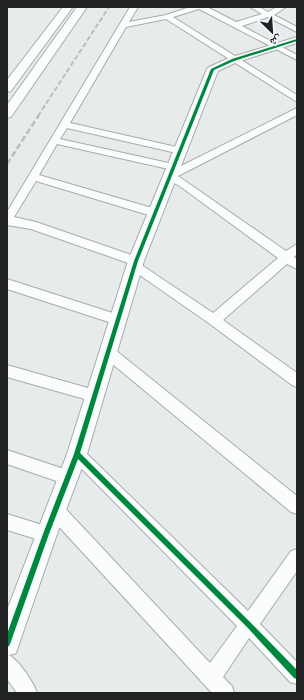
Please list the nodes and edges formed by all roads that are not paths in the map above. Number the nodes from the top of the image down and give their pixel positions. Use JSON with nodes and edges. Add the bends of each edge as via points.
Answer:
{"nodes":[{"id":1,"x":67,"y":7,"type":"edge"},
{"id":2,"x":82,"y":7,"type":"edge"},
{"id":3,"x":134,"y":7,"type":"edge"},
{"id":4,"x":197,"y":7,"type":"edge"},
{"id":5,"x":202,"y":7,"type":"edge"},
{"id":6,"x":254,"y":7,"type":"edge"},
{"id":7,"x":282,"y":7,"type":"edge"},
{"id":8,"x":268,"y":15,"type":"junction"},
{"id":9,"x":167,"y":17,"type":"junction"},
{"id":10,"x":123,"y":25,"type":"junction"},
{"id":11,"x":236,"y":25,"type":"junction"},
{"id":12,"x":297,"y":30,"type":"edge"},
{"id":13,"x":297,"y":40,"type":"edge"},
{"id":14,"x":274,"y":46,"type":"junction"},
{"id":15,"x":297,"y":58,"type":"edge"},
{"id":16,"x":233,"y":60,"type":"junction"},
{"id":17,"x":7,"y":88,"type":"edge"},
{"id":18,"x":297,"y":99,"type":"edge"},
{"id":19,"x":297,"y":111,"type":"edge"},
{"id":20,"x":7,"y":114,"type":"edge"},
{"id":21,"x":64,"y":124,"type":"junction"},
{"id":22,"x":54,"y":141,"type":"junction"},
{"id":23,"x":181,"y":151,"type":"junction"},
{"id":24,"x":171,"y":172,"type":"junction"},
{"id":25,"x":33,"y":177,"type":"junction"},
{"id":26,"x":155,"y":213,"type":"junction"},
{"id":27,"x":7,"y":221,"type":"edge"},
{"id":28,"x":297,"y":248,"type":"edge"},
{"id":29,"x":285,"y":257,"type":"junction"},
{"id":30,"x":135,"y":264,"type":"junction"},
{"id":31,"x":297,"y":265,"type":"edge"},
{"id":32,"x":7,"y":284,"type":"edge"},
{"id":33,"x":118,"y":320,"type":"junction"},
{"id":34,"x":214,"y":320,"type":"junction"},
{"id":35,"x":109,"y":353,"type":"junction"},
{"id":36,"x":7,"y":371,"type":"edge"},
{"id":37,"x":297,"y":381,"type":"edge"},
{"id":38,"x":95,"y":396,"type":"junction"},
{"id":39,"x":76,"y":454,"type":"junction"},
{"id":40,"x":7,"y":457,"type":"edge"},
{"id":41,"x":68,"y":477,"type":"junction"},
{"id":42,"x":297,"y":506,"type":"edge"},
{"id":43,"x":56,"y":511,"type":"junction"},
{"id":44,"x":7,"y":522,"type":"edge"},
{"id":45,"x":46,"y":534,"type":"junction"},
{"id":46,"x":297,"y":557,"type":"edge"},
{"id":47,"x":248,"y":624,"type":"junction"},
{"id":48,"x":7,"y":644,"type":"edge"},
{"id":49,"x":7,"y":663,"type":"edge"},
{"id":50,"x":297,"y":675,"type":"edge"},
{"id":51,"x":211,"y":677,"type":"junction"},
{"id":52,"x":28,"y":693,"type":"edge"},
{"id":53,"x":225,"y":693,"type":"edge"}],
"edges":[{"from":1,"to":17,"type":"street"},
{"from":2,"to":20,"type":"street"},
{"from":3,"to":10,"type":"street"},
{"from":4,"to":9,"type":"street"},
{"from":5,"to":11,"type":"street"},
{"from":6,"to":8,"type":"street"},
{"from":7,"to":8,"type":"street"},
{"from":8,"to":11,"type":"street"},
{"from":8,"to":12,"type":"street"},
{"from":9,"to":10,"type":"street"},
{"from":9,"to":16,"type":"street"},
{"from":10,"to":21,"type":"street"},
{"from":11,"to":14,"type":"street"},
{"from":13,"to":14,"type":"street"},
{"from":14,"to":15,"type":"street"},
{"from":14,"to":16,"type":"street"},
{"from":16,"to":18,"type":"street"},
{"from":16,"to":23,"type":"street","via":[[213,69]]},
{"from":19,"to":24,"type":"street"},
{"from":21,"to":22,"type":"street"},
{"from":21,"to":23,"type":"street"},
{"from":22,"to":24,"type":"street"},
{"from":22,"to":25,"type":"street"},
{"from":23,"to":24,"type":"street"},
{"from":24,"to":26,"type":"street"},
{"from":24,"to":29,"type":"street","via":[[184,185]]},
{"from":25,"to":26,"type":"street"},
{"from":25,"to":27,"type":"street"},
{"from":26,"to":30,"type":"street"},
{"from":27,"to":30,"type":"street","via":[[32,225]]},
{"from":28,"to":29,"type":"street"},
{"from":29,"to":31,"type":"street"},
{"from":29,"to":34,"type":"street"},
{"from":30,"to":33,"type":"street"},
{"from":30,"to":34,"type":"street"},
{"from":32,"to":33,"type":"street"},
{"from":33,"to":35,"type":"street"},
{"from":34,"to":37,"type":"street"},
{"from":35,"to":38,"type":"street"},
{"from":35,"to":42,"type":"street"},
{"from":36,"to":38,"type":"street"},
{"from":38,"to":39,"type":"street"},
{"from":39,"to":41,"type":"street"},
{"from":39,"to":47,"type":"street"},
{"from":40,"to":41,"type":"street"},
{"from":41,"to":43,"type":"street"},
{"from":43,"to":45,"type":"street"},
{"from":43,"to":51,"type":"street"},
{"from":44,"to":45,"type":"street"},
{"from":45,"to":48,"type":"street"},
{"from":46,"to":47,"type":"street"},
{"from":47,"to":50,"type":"street"},
{"from":47,"to":51,"type":"street"},
{"from":49,"to":52,"type":"street"},
{"from":51,"to":53,"type":"street"}]}
